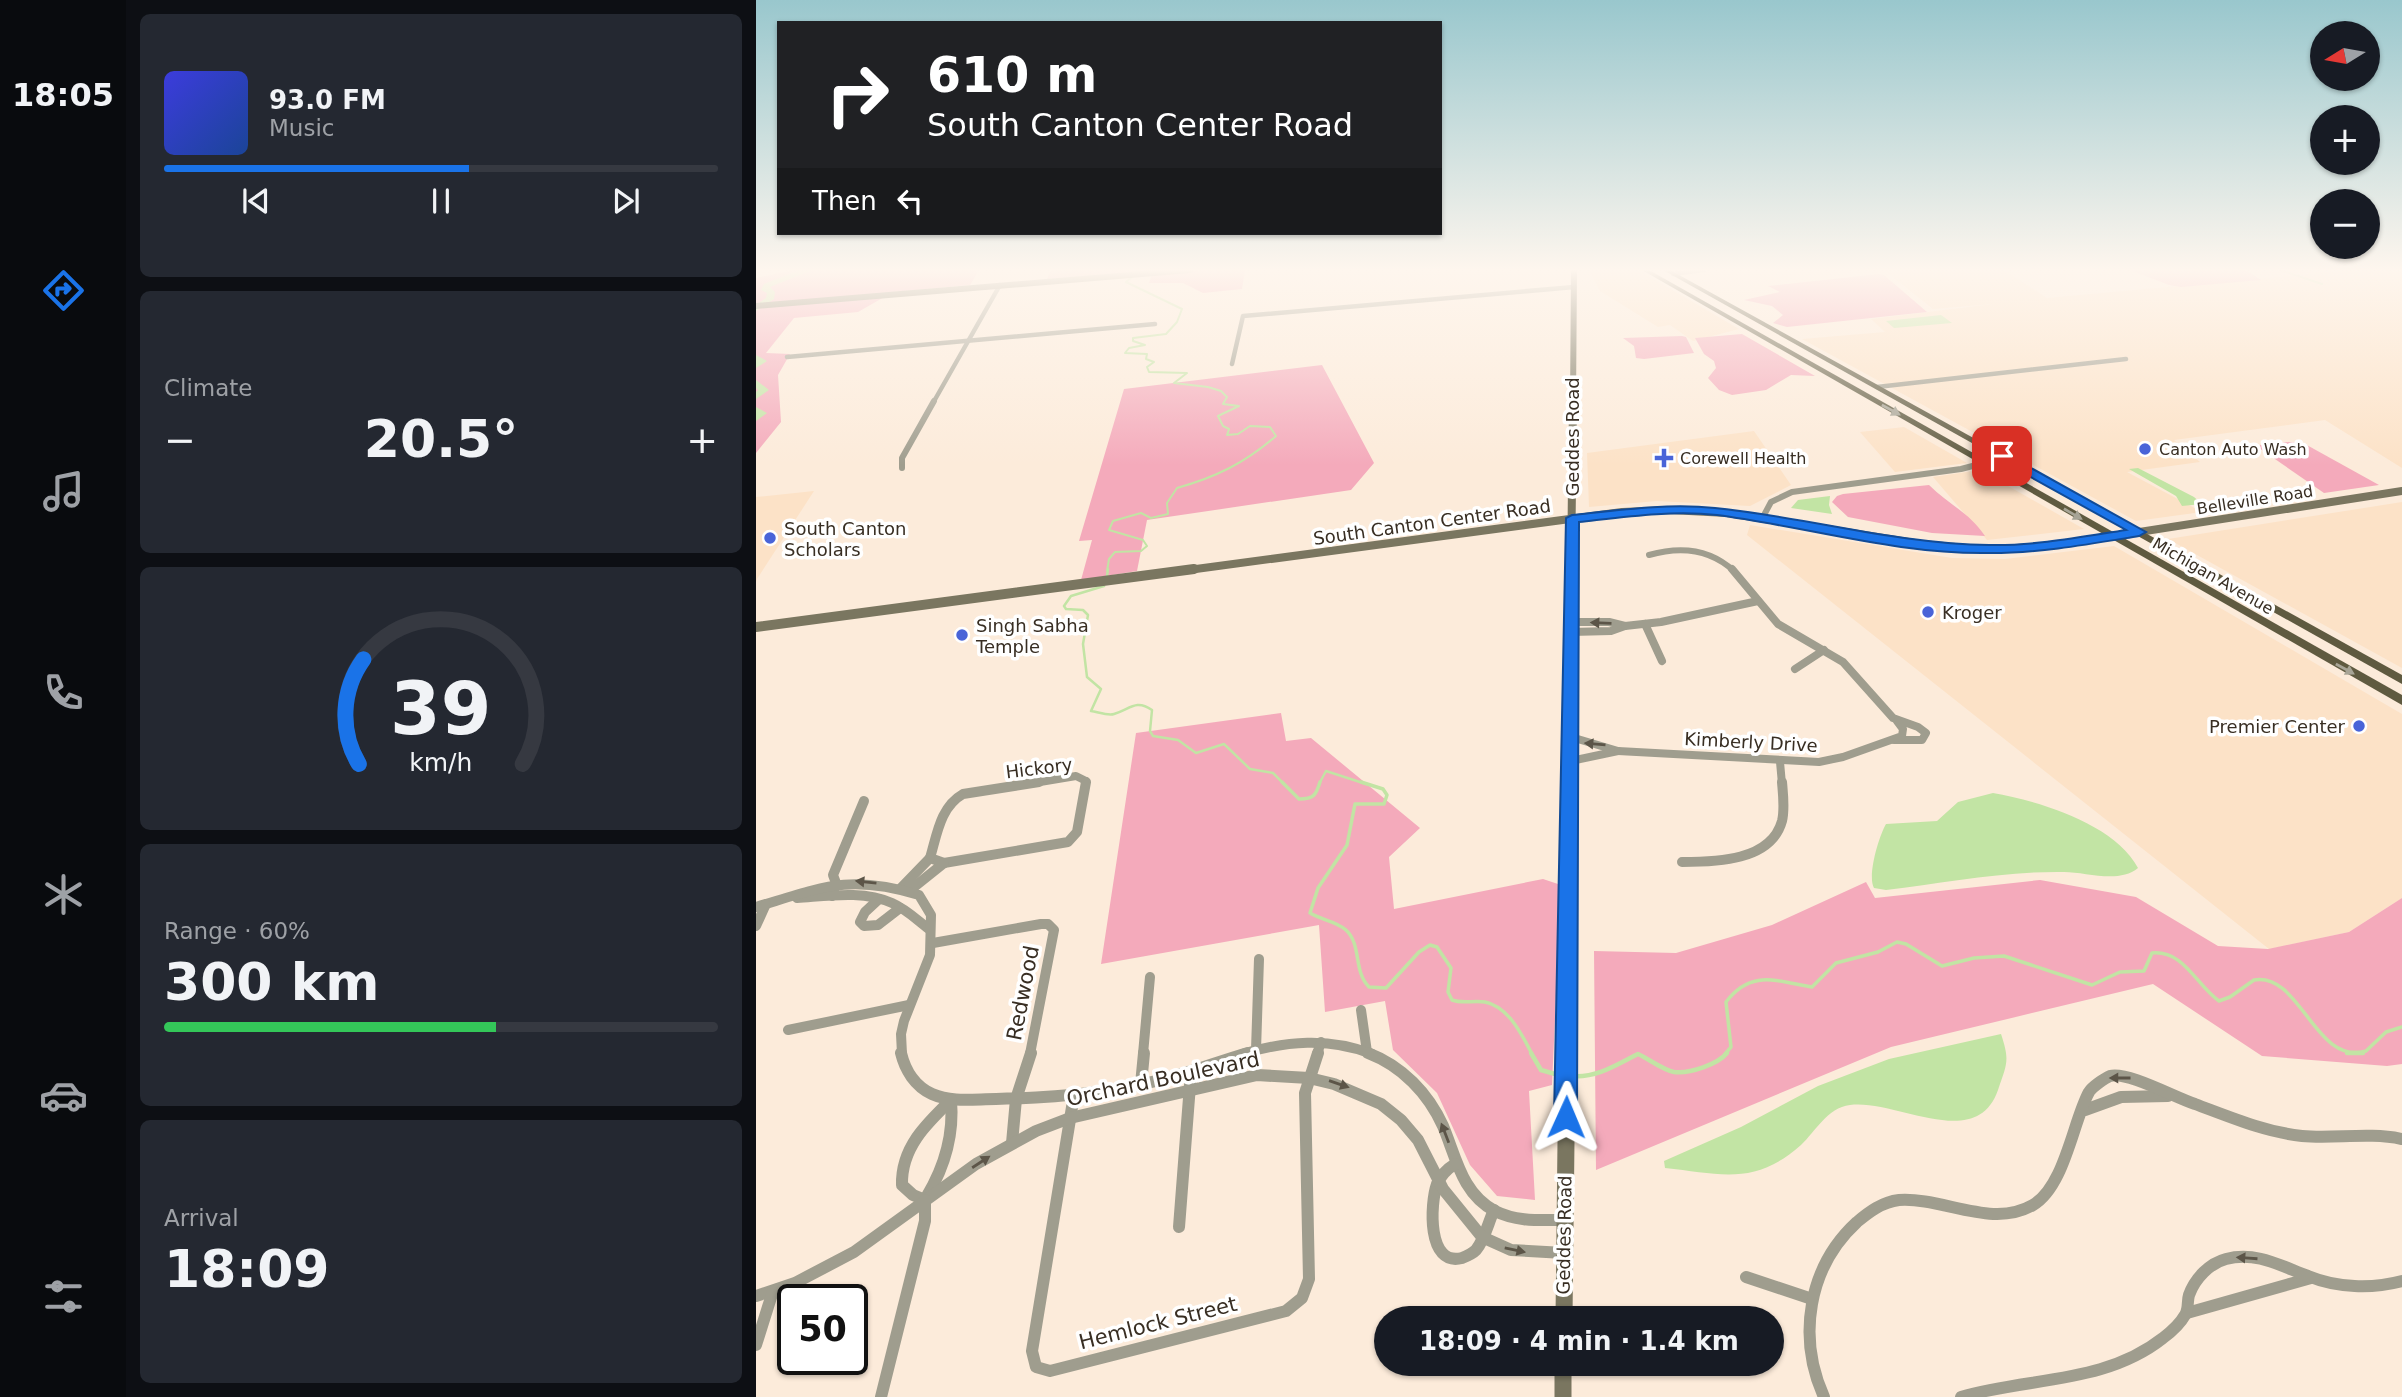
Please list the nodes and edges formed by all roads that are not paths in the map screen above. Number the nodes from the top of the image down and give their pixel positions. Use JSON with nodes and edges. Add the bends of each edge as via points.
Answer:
{"nodes":[{"id":1,"x":971,"y":335,"type":"edge"},
{"id":2,"x":1032,"y":335,"type":"edge"},
{"id":3,"x":1238,"y":335,"type":"edge"},
{"id":4,"x":1574,"y":335,"type":"edge"},
{"id":5,"x":1760,"y":335,"type":"edge"},
{"id":6,"x":1784,"y":335,"type":"edge"},
{"id":7,"x":968,"y":341,"type":"junction"},
{"id":8,"x":787,"y":357,"type":"dead end"},
{"id":9,"x":2126,"y":359,"type":"dead end"},
{"id":10,"x":1232,"y":364,"type":"dead end"},
{"id":11,"x":1877,"y":387,"type":"junction"},
{"id":12,"x":1856,"y":390,"type":"junction"},
{"id":13,"x":1948,"y":426,"type":"junction"},
{"id":14,"x":1926,"y":430,"type":"junction"},
{"id":15,"x":1984,"y":463,"type":"junction"},
{"id":16,"x":902,"y":468,"type":"dead end"},
{"id":17,"x":2402,"y":491,"type":"edge"},
{"id":18,"x":1763,"y":517,"type":"junction"},
{"id":19,"x":1572,"y":518,"type":"junction"},
{"id":20,"x":2139,"y":532,"type":"junction"},
{"id":21,"x":2112,"y":536,"type":"junction"},
{"id":22,"x":1648,"y":555,"type":"dead end"},
{"id":23,"x":1758,"y":601,"type":"junction"},
{"id":24,"x":1645,"y":624,"type":"junction"},
{"id":25,"x":756,"y":627,"type":"edge"},
{"id":26,"x":1571,"y":627,"type":"junction"},
{"id":27,"x":2317,"y":631,"type":"junction"},
{"id":28,"x":2288,"y":637,"type":"junction"},
{"id":29,"x":1824,"y":650,"type":"junction"},
{"id":30,"x":1662,"y":661,"type":"dead end"},
{"id":31,"x":1795,"y":669,"type":"dead end"},
{"id":32,"x":2402,"y":681,"type":"edge"},
{"id":33,"x":2369,"y":682,"type":"junction"},
{"id":34,"x":2402,"y":701,"type":"edge"},
{"id":35,"x":1897,"y":721,"type":"junction"},
{"id":36,"x":1570,"y":737,"type":"junction"},
{"id":37,"x":1894,"y":740,"type":"junction"},
{"id":38,"x":1618,"y":751,"type":"junction"},
{"id":39,"x":1571,"y":761,"type":"junction"},
{"id":40,"x":1780,"y":762,"type":"junction"},
{"id":41,"x":864,"y":801,"type":"dead end"},
{"id":42,"x":930,"y":858,"type":"junction"},
{"id":43,"x":1682,"y":862,"type":"dead end"},
{"id":44,"x":944,"y":863,"type":"junction"},
{"id":45,"x":836,"y":883,"type":"junction"},
{"id":46,"x":905,"y":890,"type":"junction"},
{"id":47,"x":832,"y":896,"type":"junction"},
{"id":48,"x":788,"y":898,"type":"junction"},
{"id":49,"x":879,"y":899,"type":"junction"},
{"id":50,"x":896,"y":905,"type":"junction"},
{"id":51,"x":761,"y":906,"type":"edge"},
{"id":52,"x":756,"y":926,"type":"edge"},
{"id":53,"x":929,"y":929,"type":"junction"},
{"id":54,"x":933,"y":943,"type":"junction"},
{"id":55,"x":1259,"y":959,"type":"dead end"},
{"id":56,"x":1150,"y":977,"type":"dead end"},
{"id":57,"x":909,"y":1005,"type":"junction"},
{"id":58,"x":1362,"y":1010,"type":"dead end"},
{"id":59,"x":788,"y":1030,"type":"dead end"},
{"id":60,"x":1321,"y":1042,"type":"junction"},
{"id":61,"x":1256,"y":1050,"type":"junction"},
{"id":62,"x":1367,"y":1052,"type":"junction"},
{"id":63,"x":1191,"y":1072,"type":"junction"},
{"id":64,"x":1310,"y":1077,"type":"junction"},
{"id":65,"x":1141,"y":1084,"type":"junction"},
{"id":66,"x":1189,"y":1092,"type":"junction"},
{"id":67,"x":1074,"y":1095,"type":"junction"},
{"id":68,"x":2171,"y":1096,"type":"junction"},
{"id":69,"x":1016,"y":1099,"type":"junction"},
{"id":70,"x":951,"y":1100,"type":"junction"},
{"id":71,"x":2085,"y":1110,"type":"junction"},
{"id":72,"x":1070,"y":1118,"type":"junction"},
{"id":73,"x":2402,"y":1139,"type":"edge"},
{"id":74,"x":1012,"y":1143,"type":"junction"},
{"id":75,"x":1455,"y":1164,"type":"junction"},
{"id":76,"x":1438,"y":1182,"type":"junction"},
{"id":77,"x":925,"y":1200,"type":"junction"},
{"id":78,"x":1494,"y":1210,"type":"junction"},
{"id":79,"x":1564,"y":1220,"type":"junction"},
{"id":80,"x":1178,"y":1227,"type":"dead end"},
{"id":81,"x":1481,"y":1237,"type":"junction"},
{"id":82,"x":1564,"y":1253,"type":"junction"},
{"id":83,"x":1746,"y":1277,"type":"dead end"},
{"id":84,"x":2311,"y":1278,"type":"junction"},
{"id":85,"x":2402,"y":1281,"type":"edge"},
{"id":86,"x":773,"y":1291,"type":"junction"},
{"id":87,"x":756,"y":1296,"type":"edge"},
{"id":88,"x":1812,"y":1299,"type":"junction"},
{"id":89,"x":1564,"y":1306,"type":"edge"},
{"id":90,"x":2187,"y":1312,"type":"junction"},
{"id":91,"x":756,"y":1345,"type":"edge"},
{"id":92,"x":1563,"y":1376,"type":"edge"},
{"id":93,"x":881,"y":1397,"type":"edge"},
{"id":94,"x":1563,"y":1397,"type":"edge"},
{"id":95,"x":1824,"y":1397,"type":"edge"},
{"id":96,"x":1961,"y":1397,"type":"edge"}],
"edges":[{"from":1,"to":7,"type":"street"},
{"from":2,"to":7,"type":"street"},
{"from":3,"to":10,"type":"street"},
{"from":4,"to":19,"type":"main road","name":"Geddes Road"},
{"from":5,"to":12,"type":"main road","name":"Michigan Avenue"},
{"from":6,"to":11,"type":"main road","name":"Michigan Avenue"},
{"from":7,"to":8,"type":"street"},
{"from":7,"to":16,"type":"street","via":[[902,458]]},
{"from":9,"to":11,"type":"street"},
{"from":11,"to":12,"type":"main road","via":[[1869,393]]},
{"from":11,"to":13,"type":"main road","name":"Michigan Avenue"},
{"from":12,"to":14,"type":"main road","name":"Michigan Avenue","one_way":true},
{"from":13,"to":14,"type":"main road","via":[[1931,425]]},
{"from":13,"to":20,"type":"main road","name":"Michigan Avenue"},
{"from":14,"to":15,"type":"main road","name":"Michigan Avenue"},
{"from":15,"to":18,"type":"street","via":[[1792,492],[1771,502]]},
{"from":15,"to":21,"type":"main road","name":"Michigan Avenue","one_way":true},
{"from":17,"to":20,"type":"main road","name":"Belleville Road"},
{"from":18,"to":19,"type":"main road","name":"South Canton Center Road","via":[[1670,510]]},
{"from":18,"to":21,"type":"main road","name":"South Canton Center Road","via":[[1963,548],[2022,548]]},
{"from":19,"to":25,"type":"main road","name":"South Canton Center Road"},
{"from":19,"to":26,"type":"main road","name":"Geddes Road"},
{"from":20,"to":21,"type":"main road","name":"Belleville Road"},
{"from":20,"to":27,"type":"main road","name":"Michigan Avenue"},
{"from":21,"to":28,"type":"main road","name":"Michigan Avenue"},
{"from":22,"to":23,"type":"street","via":[[1692,550],[1711,554],[1745,581]]},
{"from":23,"to":24,"type":"street"},
{"from":23,"to":29,"type":"street","via":[[1781,626]]},
{"from":24,"to":26,"type":"street"},
{"from":24,"to":30,"type":"street"},
{"from":26,"to":36,"type":"main road","name":"Geddes Road"},
{"from":27,"to":28,"type":"main road","via":[[2318,638],[2312,641]]},
{"from":27,"to":32,"type":"main road","name":"Michigan Avenue"},
{"from":28,"to":33,"type":"main road","name":"Michigan Avenue","one_way":true},
{"from":29,"to":31,"type":"street"},
{"from":29,"to":35,"type":"street","via":[[1851,669]]},
{"from":32,"to":33,"type":"main road","via":[[2380,675]]},
{"from":33,"to":34,"type":"main road","name":"Michigan Avenue"},
{"from":35,"to":37,"type":"street","via":[[1903,733]]},
{"from":35,"to":37,"type":"street","name":"Kimberly Drive","via":[[1921,728],[1926,736],[1918,741]]},
{"from":38,"to":36,"type":"street","name":"Kimberly Drive","one_way":true},
{"from":36,"to":39,"type":"main road","name":"Geddes Road"},
{"from":37,"to":40,"type":"street","name":"Kimberly Drive","via":[[1828,761]]},
{"from":38,"to":39,"type":"street","name":"Kimberly Drive"},
{"from":38,"to":40,"type":"street","name":"Kimberly Drive"},
{"from":39,"to":79,"type":"main road","name":"Geddes Road"},
{"from":40,"to":43,"type":"street","via":[[1783,814],[1773,838],[1748,853]]},
{"from":41,"to":45,"type":"street","via":[[833,875]]},
{"from":42,"to":44,"type":"street","name":"Hickory"},
{"from":42,"to":44,"type":"street","name":"Hickory","via":[[947,807],[959,796],[1076,776],[1086,780],[1077,832],[1068,842]]},
{"from":42,"to":46,"type":"street","name":"Hickory"},
{"from":44,"to":46,"type":"street","name":"Hickory"},
{"from":46,"to":45,"type":"street","one_way":true,"via":[[868,881]]},
{"from":45,"to":47,"type":"street"},
{"from":45,"to":48,"type":"street"},
{"from":46,"to":50,"type":"street"},
{"from":46,"to":53,"type":"street","via":[[919,895],[928,906]]},
{"from":47,"to":48,"type":"street"},
{"from":47,"to":49,"type":"street"},
{"from":48,"to":51,"type":"street"},
{"from":49,"to":50,"type":"street"},
{"from":49,"to":50,"type":"street","via":[[862,916],[864,926],[878,925]]},
{"from":50,"to":53,"type":"street"},
{"from":51,"to":52,"type":"street"},
{"from":53,"to":54,"type":"street"},
{"from":54,"to":57,"type":"street","name":"Orchard Boulevard"},
{"from":54,"to":69,"type":"street","name":"Redwood","via":[[1041,924],[1053,928],[1028,1066]]},
{"from":55,"to":61,"type":"street"},
{"from":56,"to":65,"type":"street"},
{"from":57,"to":59,"type":"street"},
{"from":57,"to":70,"type":"street","name":"Orchard Boulevard","via":[[901,1032],[903,1061],[921,1088]]},
{"from":58,"to":62,"type":"street"},
{"from":60,"to":61,"type":"street","name":"Orchard Boulevard"},
{"from":60,"to":62,"type":"street","name":"Orchard Boulevard"},
{"from":60,"to":64,"type":"street","name":"Hemlock Street"},
{"from":61,"to":63,"type":"street","name":"Orchard Boulevard"},
{"from":75,"to":62,"type":"street","name":"Orchard Boulevard","one_way":true,"via":[[1442,1125],[1420,1090]]},
{"from":63,"to":65,"type":"street","name":"Orchard Boulevard"},
{"from":63,"to":66,"type":"street"},
{"from":64,"to":66,"type":"street","name":"Orchard Boulevard","via":[[1257,1075]]},
{"from":64,"to":72,"type":"street","name":"Hemlock Street","via":[[1305,1093],[1308,1279],[1302,1298],[1286,1311],[1042,1370],[1036,1367],[1032,1350]]},
{"from":64,"to":76,"type":"street","name":"Orchard Boulevard","one_way":true,"via":[[1353,1089],[1390,1112],[1421,1145]]},
{"from":65,"to":67,"type":"street","name":"Orchard Boulevard"},
{"from":66,"to":72,"type":"street","name":"Orchard Boulevard"},
{"from":66,"to":80,"type":"street"},
{"from":67,"to":69,"type":"street","name":"Orchard Boulevard"},
{"from":67,"to":72,"type":"street","name":"Hemlock Street"},
{"from":68,"to":71,"type":"street","via":[[2121,1097]]},
{"from":68,"to":71,"type":"street","one_way":true,"via":[[2126,1076],[2111,1076],[2090,1090]]},
{"from":68,"to":73,"type":"street","via":[[2287,1134]]},
{"from":69,"to":70,"type":"street","name":"Orchard Boulevard"},
{"from":69,"to":74,"type":"street","name":"Redwood"},
{"from":70,"to":77,"type":"street","name":"Orchard Boulevard","via":[[953,1128],[946,1157]]},
{"from":70,"to":77,"type":"street","via":[[927,1123],[903,1160],[902,1185]]},
{"from":71,"to":88,"type":"street","via":[[2050,1188],[2035,1204],[2000,1215],[1927,1199],[1880,1206],[1857,1221],[1834,1247]]},
{"from":72,"to":74,"type":"street","name":"Orchard Boulevard"},
{"from":77,"to":74,"type":"street","name":"Orchard Boulevard","one_way":true},
{"from":75,"to":76,"type":"street"},
{"from":75,"to":78,"type":"street","name":"Orchard Boulevard","via":[[1470,1189]]},
{"from":76,"to":81,"type":"street","name":"Orchard Boulevard"},
{"from":76,"to":81,"type":"street","via":[[1433,1208],[1438,1251],[1451,1260],[1463,1258],[1475,1252]]},
{"from":77,"to":86,"type":"street","name":"Orchard Boulevard","via":[[854,1252]]},
{"from":77,"to":93,"type":"street","via":[[925,1221]]},
{"from":78,"to":79,"type":"street","name":"Orchard Boulevard","via":[[1529,1221]]},
{"from":78,"to":81,"type":"street"},
{"from":79,"to":82,"type":"main road","name":"Geddes Road"},
{"from":81,"to":82,"type":"street","name":"Orchard Boulevard","one_way":true,"via":[[1518,1252]]},
{"from":82,"to":89,"type":"main road","name":"Geddes Road"},
{"from":83,"to":88,"type":"street"},
{"from":84,"to":85,"type":"street","via":[[2369,1287]]},
{"from":84,"to":90,"type":"street"},
{"from":84,"to":90,"type":"street","one_way":true,"via":[[2256,1258],[2223,1259],[2200,1276],[2188,1296]]},
{"from":86,"to":87,"type":"street","name":"Orchard Boulevard"},
{"from":86,"to":91,"type":"street"},
{"from":88,"to":95,"type":"street","via":[[1810,1348]]},
{"from":90,"to":96,"type":"street","via":[[2173,1330],[2115,1367],[2075,1377],[2008,1384]]},
{"from":92,"to":94,"type":"main road"}]}
